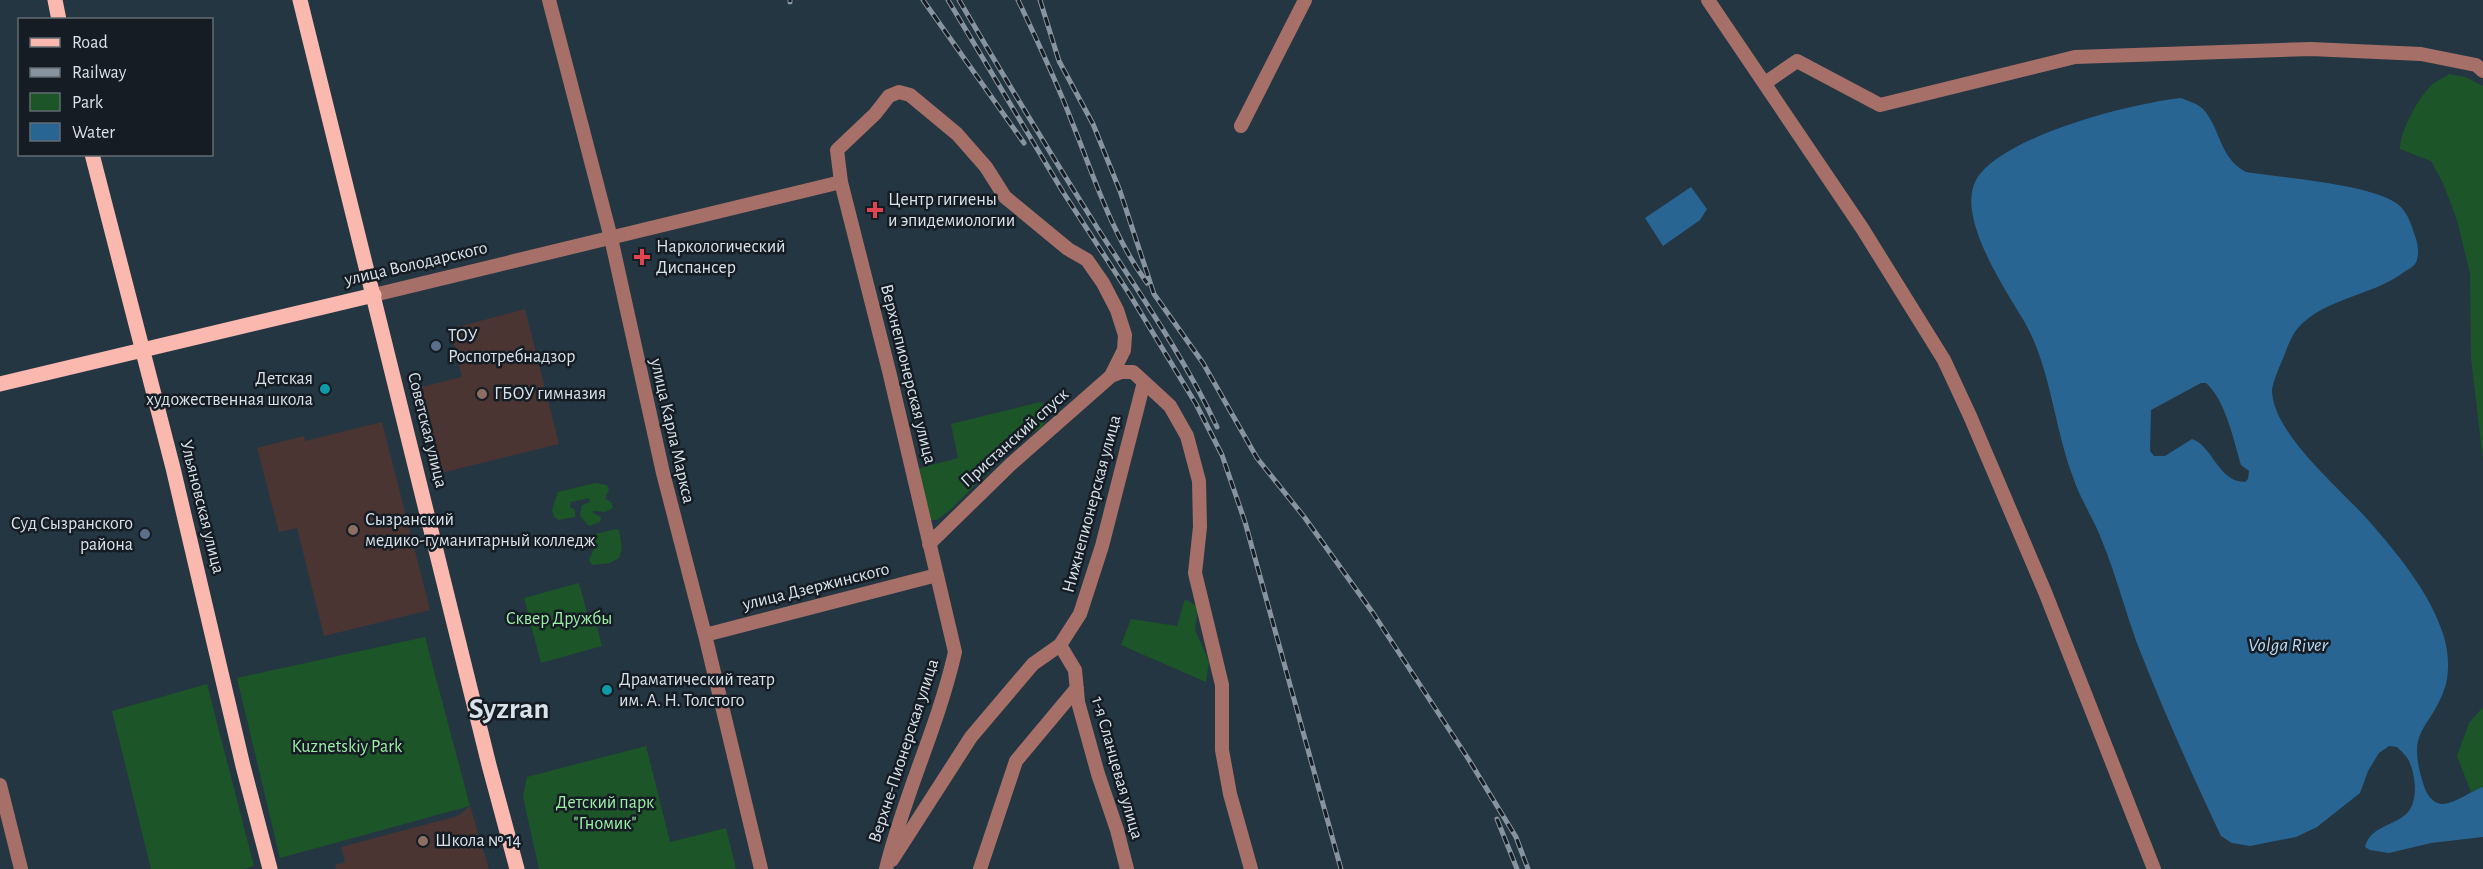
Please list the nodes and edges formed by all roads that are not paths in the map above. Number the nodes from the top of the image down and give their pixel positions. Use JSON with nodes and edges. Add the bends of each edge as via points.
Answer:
{"nodes":[{"id":1,"x":55,"y":0,"type":"edge"},
{"id":2,"x":300,"y":0,"type":"edge"},
{"id":3,"x":549,"y":0,"type":"edge"},
{"id":4,"x":1305,"y":0,"type":"edge"},
{"id":5,"x":1708,"y":0,"type":"edge"},
{"id":6,"x":59,"y":18,"type":"edge"},
{"id":7,"x":2480,"y":67,"type":"edge"},
{"id":8,"x":1765,"y":83,"type":"junction"},
{"id":9,"x":1242,"y":126,"type":"dead end"},
{"id":10,"x":93,"y":156,"type":"edge"},
{"id":11,"x":840,"y":182,"type":"junction"},
{"id":12,"x":611,"y":238,"type":"junction"},
{"id":13,"x":374,"y":295,"type":"junction"},
{"id":14,"x":143,"y":350,"type":"junction"},
{"id":15,"x":1111,"y":376,"type":"junction"},
{"id":16,"x":1144,"y":382,"type":"junction"},
{"id":17,"x":0,"y":384,"type":"edge"},
{"id":18,"x":929,"y":544,"type":"junction"},
{"id":19,"x":937,"y":575,"type":"junction"},
{"id":20,"x":705,"y":635,"type":"junction"},
{"id":21,"x":1060,"y":645,"type":"junction"},
{"id":22,"x":1077,"y":688,"type":"junction"},
{"id":23,"x":0,"y":785,"type":"edge"},
{"id":24,"x":7,"y":842,"type":"edge"},
{"id":25,"x":21,"y":869,"type":"edge"},
{"id":26,"x":270,"y":869,"type":"edge"},
{"id":27,"x":517,"y":869,"type":"edge"},
{"id":28,"x":761,"y":869,"type":"edge"},
{"id":29,"x":886,"y":869,"type":"edge"},
{"id":30,"x":980,"y":869,"type":"edge"},
{"id":31,"x":1127,"y":869,"type":"edge"},
{"id":32,"x":1251,"y":869,"type":"edge"},
{"id":33,"x":2154,"y":869,"type":"edge"}],
"edges":[{"from":1,"to":6,"type":"main road"},
{"from":2,"to":13,"type":"main road","name":"Советская улица"},
{"from":3,"to":12,"type":"street","name":"улица Карла Маркса"},
{"from":4,"to":9,"type":"street"},
{"from":5,"to":8,"type":"street"},
{"from":7,"to":8,"type":"street","via":[[2421,54],[2311,49],[2075,57],[1881,105],[1797,61]]},
{"from":8,"to":33,"type":"street","via":[[1944,360],[2040,582]]},
{"from":10,"to":14,"type":"main road","name":"Ульяновская улица"},
{"from":11,"to":12,"type":"street","name":"улица Володарского"},
{"from":11,"to":15,"type":"street","name":"Верхнепионерская улица","via":[[837,150],[889,96],[898,92],[910,95],[957,134],[1005,196],[1068,249],[1087,260],[1117,310],[1125,335],[1124,350]]},
{"from":11,"to":18,"type":"street","name":"Верхнепионерская улица"},
{"from":12,"to":13,"type":"street","name":"улица Володарского"},
{"from":12,"to":20,"type":"street","name":"улица Карла Маркса","via":[[663,473]]},
{"from":13,"to":14,"type":"main road","name":"улица Володарского"},
{"from":13,"to":27,"type":"main road","name":"Советская улица"},
{"from":14,"to":17,"type":"main road","name":"улица Володарского"},
{"from":14,"to":26,"type":"main road","name":"Ульяновская улица"},
{"from":15,"to":16,"type":"street","via":[[1133,372]]},
{"from":15,"to":18,"type":"street","name":"Пристанский спуск","via":[[1011,464]]},
{"from":16,"to":21,"type":"street","name":"Нижнепионерская улица","via":[[1102,546],[1080,614]]},
{"from":16,"to":32,"type":"street","via":[[1170,406],[1187,436],[1199,481],[1195,573],[1222,685],[1222,750],[1230,794]]},
{"from":18,"to":19,"type":"street","name":"Верхнепионерская улица"},
{"from":19,"to":20,"type":"street","name":"улица Дзержинского"},
{"from":19,"to":29,"type":"street","name":"Верхне-Пионерская улица","via":[[955,652],[946,692],[897,825]]},
{"from":20,"to":28,"type":"street","name":"улица Карла Маркса"},
{"from":21,"to":22,"type":"street","name":"1-я Сланцевая улица","via":[[1075,670]]},
{"from":21,"to":29,"type":"street","via":[[1033,664],[970,737]]},
{"from":22,"to":30,"type":"street","via":[[1016,760]]},
{"from":22,"to":31,"type":"street","name":"1-я Сланцевая улица"},
{"from":23,"to":24,"type":"street"},
{"from":24,"to":25,"type":"street"}]}
